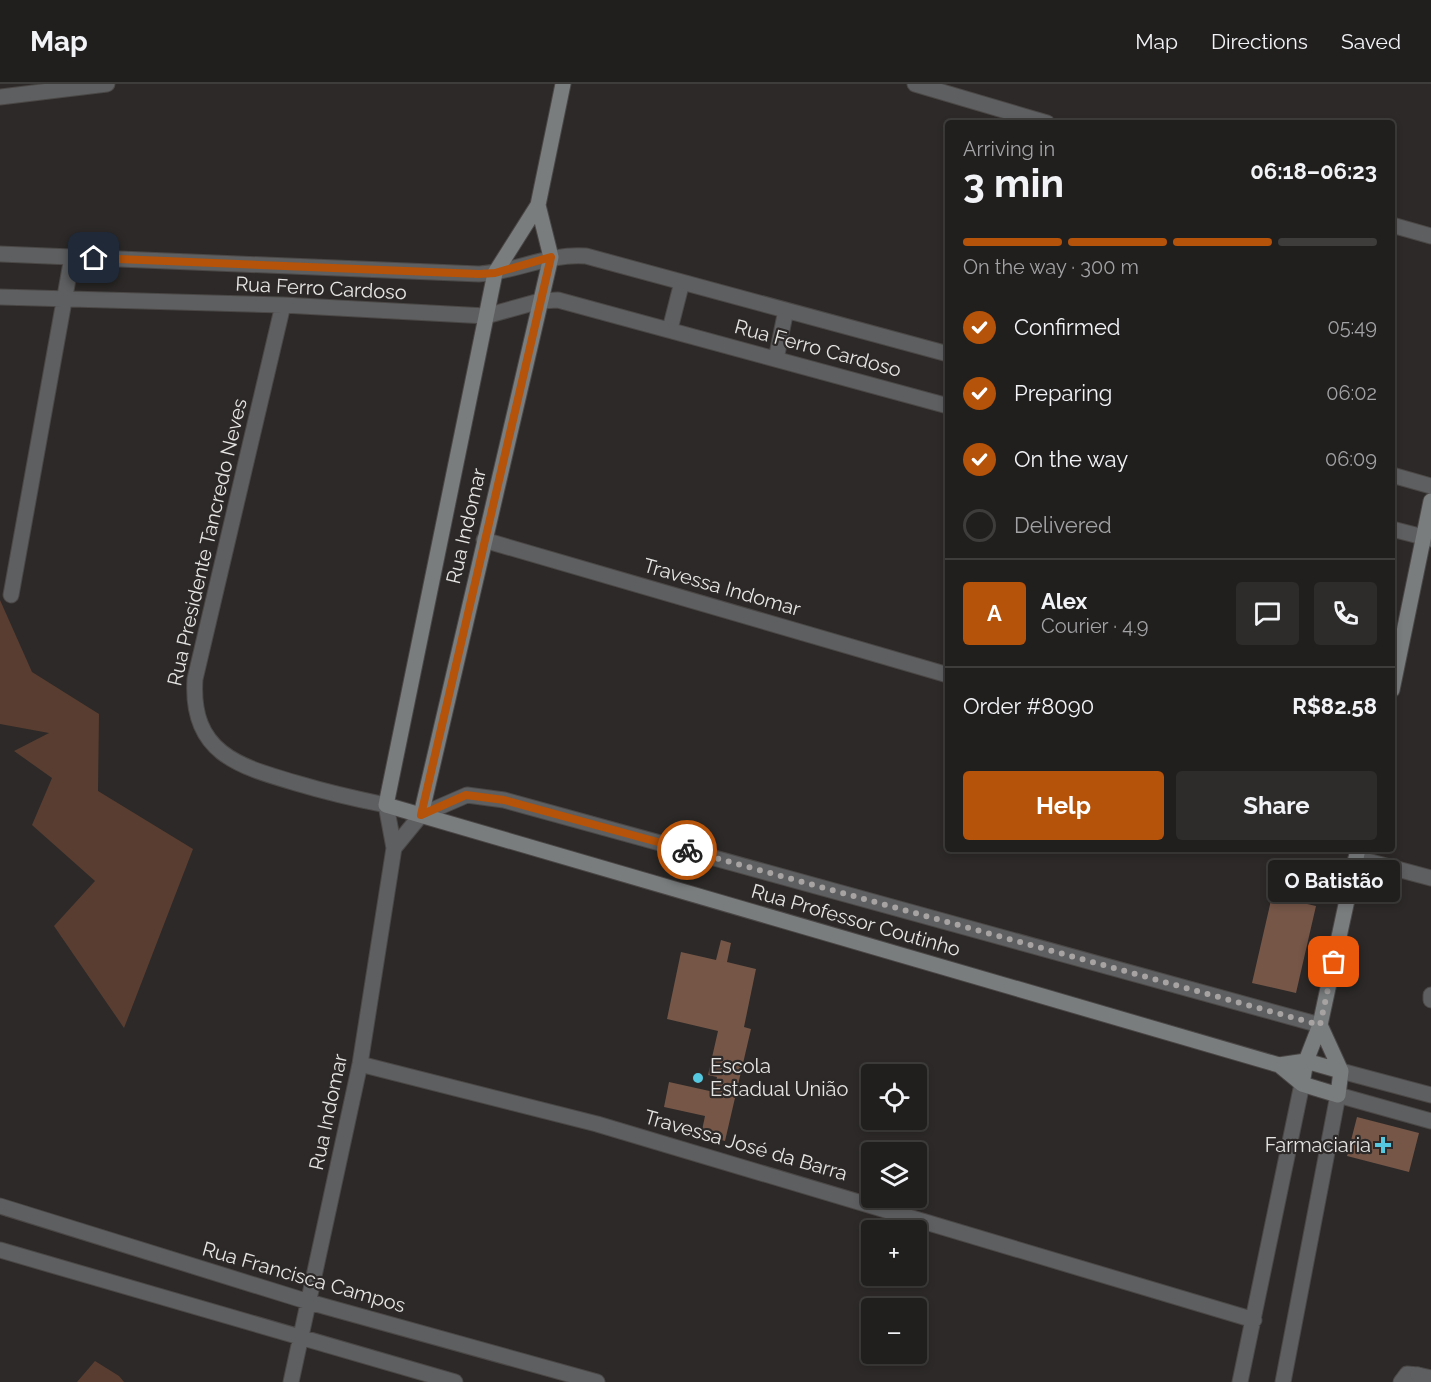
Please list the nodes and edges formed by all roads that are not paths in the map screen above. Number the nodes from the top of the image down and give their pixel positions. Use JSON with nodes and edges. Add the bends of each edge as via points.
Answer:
{"nodes":[{"id":1,"x":107,"y":84,"type":"edge"},
{"id":2,"x":563,"y":84,"type":"edge"},
{"id":3,"x":915,"y":84,"type":"edge"},
{"id":4,"x":0,"y":97,"type":"edge"},
{"id":5,"x":1037,"y":120,"type":"edge"},
{"id":6,"x":538,"y":205,"type":"junction"},
{"id":7,"x":1395,"y":226,"type":"edge"},
{"id":8,"x":1431,"y":236,"type":"edge"},
{"id":9,"x":0,"y":254,"type":"edge"},
{"id":10,"x":72,"y":257,"type":"junction"},
{"id":11,"x":551,"y":257,"type":"junction"},
{"id":12,"x":495,"y":273,"type":"junction"},
{"id":13,"x":682,"y":282,"type":"junction"},
{"id":14,"x":0,"y":297,"type":"edge"},
{"id":15,"x":63,"y":299,"type":"junction"},
{"id":16,"x":540,"y":301,"type":"junction"},
{"id":17,"x":283,"y":305,"type":"junction"},
{"id":18,"x":786,"y":310,"type":"junction"},
{"id":19,"x":486,"y":316,"type":"junction"},
{"id":20,"x":670,"y":329,"type":"junction"},
{"id":21,"x":945,"y":353,"type":"edge"},
{"id":22,"x":776,"y":359,"type":"junction"},
{"id":23,"x":945,"y":405,"type":"edge"},
{"id":24,"x":1395,"y":476,"type":"edge"},
{"id":25,"x":1431,"y":486,"type":"edge"},
{"id":26,"x":1431,"y":501,"type":"edge"},
{"id":27,"x":1395,"y":530,"type":"edge"},
{"id":28,"x":1428,"y":538,"type":"edge"},
{"id":29,"x":484,"y":540,"type":"junction"},
{"id":30,"x":11,"y":595,"type":"dead end"},
{"id":31,"x":945,"y":674,"type":"edge"},
{"id":32,"x":1395,"y":677,"type":"edge"},
{"id":33,"x":386,"y":805,"type":"junction"},
{"id":34,"x":421,"y":815,"type":"junction"},
{"id":35,"x":394,"y":848,"type":"junction"},
{"id":36,"x":1357,"y":853,"type":"edge"},
{"id":37,"x":1431,"y":878,"type":"edge"},
{"id":38,"x":1431,"y":995,"type":"edge"},
{"id":39,"x":1431,"y":1000,"type":"edge"},
{"id":40,"x":1320,"y":1025,"type":"junction"},
{"id":41,"x":1306,"y":1061,"type":"junction"},
{"id":42,"x":360,"y":1064,"type":"junction"},
{"id":43,"x":1279,"y":1065,"type":"junction"},
{"id":44,"x":1341,"y":1071,"type":"junction"},
{"id":45,"x":1302,"y":1084,"type":"junction"},
{"id":46,"x":1338,"y":1095,"type":"junction"},
{"id":47,"x":1431,"y":1095,"type":"edge"},
{"id":48,"x":1431,"y":1121,"type":"edge"},
{"id":49,"x":0,"y":1206,"type":"edge"},
{"id":50,"x":0,"y":1251,"type":"edge"},
{"id":51,"x":309,"y":1302,"type":"junction"},
{"id":52,"x":1254,"y":1320,"type":"junction"},
{"id":53,"x":301,"y":1338,"type":"junction"},
{"id":54,"x":1425,"y":1376,"type":"edge"},
{"id":55,"x":291,"y":1382,"type":"edge"},
{"id":56,"x":454,"y":1382,"type":"edge"},
{"id":57,"x":597,"y":1382,"type":"edge"},
{"id":58,"x":1240,"y":1382,"type":"edge"},
{"id":59,"x":1283,"y":1382,"type":"edge"},
{"id":60,"x":1401,"y":1382,"type":"edge"}],
"edges":[{"from":1,"to":4,"type":"street"},
{"from":2,"to":6,"type":"street","name":"Rua Indomar"},
{"from":3,"to":5,"type":"street"},
{"from":6,"to":11,"type":"street","name":"Rua Indomar"},
{"from":6,"to":12,"type":"street","name":"Rua Indomar"},
{"from":7,"to":8,"type":"street"},
{"from":9,"to":10,"type":"street","name":"Rua Ferro Cardoso"},
{"from":10,"to":12,"type":"street","name":"Rua Ferro Cardoso"},
{"from":10,"to":15,"type":"street"},
{"from":11,"to":12,"type":"street","name":"Rua Ferro Cardoso"},
{"from":11,"to":13,"type":"street","name":"Rua Ferro Cardoso","via":[[586,256]]},
{"from":11,"to":16,"type":"street","name":"Rua Indomar"},
{"from":12,"to":19,"type":"street","name":"Rua Indomar"},
{"from":13,"to":18,"type":"street","name":"Rua Ferro Cardoso"},
{"from":13,"to":20,"type":"street"},
{"from":14,"to":15,"type":"street","name":"Rua Ferro Cardoso"},
{"from":15,"to":17,"type":"street","name":"Rua Ferro Cardoso"},
{"from":15,"to":30,"type":"street"},
{"from":16,"to":19,"type":"street","name":"Rua Ferro Cardoso"},
{"from":16,"to":20,"type":"street","name":"Rua Ferro Cardoso","via":[[558,300]]},
{"from":16,"to":29,"type":"street","name":"Rua Indomar"},
{"from":17,"to":19,"type":"street","name":"Rua Ferro Cardoso"},
{"from":17,"to":33,"type":"street","name":"Rua Presidente Tancredo Neves","via":[[195,679],[194,702],[208,737],[246,768]]},
{"from":18,"to":21,"type":"street","name":"Rua Ferro Cardoso"},
{"from":18,"to":22,"type":"street"},
{"from":19,"to":33,"type":"street","name":"Rua Indomar"},
{"from":20,"to":22,"type":"street","name":"Rua Ferro Cardoso"},
{"from":22,"to":23,"type":"street","name":"Rua Ferro Cardoso"},
{"from":24,"to":25,"type":"street"},
{"from":26,"to":28,"type":"street"},
{"from":27,"to":28,"type":"street"},
{"from":28,"to":32,"type":"street"},
{"from":29,"to":31,"type":"street","name":"Travessa Indomar"},
{"from":29,"to":34,"type":"street","name":"Rua Indomar"},
{"from":33,"to":34,"type":"street","name":"Rua Presidente Tancredo Neves"},
{"from":33,"to":35,"type":"street","name":"Rua Indomar"},
{"from":34,"to":35,"type":"street","name":"Rua Indomar"},
{"from":34,"to":40,"type":"street","via":[[466,795],[504,800]]},
{"from":34,"to":43,"type":"street","name":"Rua Professor Coutinho"},
{"from":35,"to":42,"type":"street","name":"Rua Indomar"},
{"from":36,"to":37,"type":"street"},
{"from":36,"to":40,"type":"street"},
{"from":38,"to":39,"type":"street"},
{"from":40,"to":41,"type":"street"},
{"from":40,"to":44,"type":"street"},
{"from":41,"to":43,"type":"street","name":"Rua Professor Coutinho"},
{"from":41,"to":44,"type":"street","name":"Rua Professor Coutinho"},
{"from":41,"to":45,"type":"street"},
{"from":42,"to":51,"type":"street","name":"Rua Indomar"},
{"from":42,"to":52,"type":"street","name":"Travessa José da Barra","via":[[620,1130]]},
{"from":43,"to":45,"type":"street","name":"Rua Professor Coutinho"},
{"from":44,"to":46,"type":"street"},
{"from":44,"to":47,"type":"street","name":"Rua Professor Coutinho"},
{"from":45,"to":46,"type":"street","name":"Rua Professor Coutinho"},
{"from":45,"to":52,"type":"street"},
{"from":46,"to":48,"type":"street","name":"Rua Professor Coutinho"},
{"from":46,"to":59,"type":"street"},
{"from":49,"to":51,"type":"street","name":"Rua Francisca Campos"},
{"from":50,"to":53,"type":"street"},
{"from":51,"to":53,"type":"street","name":"Rua Indomar"},
{"from":51,"to":57,"type":"street","name":"Rua Francisca Campos"},
{"from":52,"to":58,"type":"street"},
{"from":53,"to":55,"type":"street","name":"Rua Indomar"},
{"from":53,"to":56,"type":"street"},
{"from":54,"to":60,"type":"street","via":[[1407,1374]]}]}
